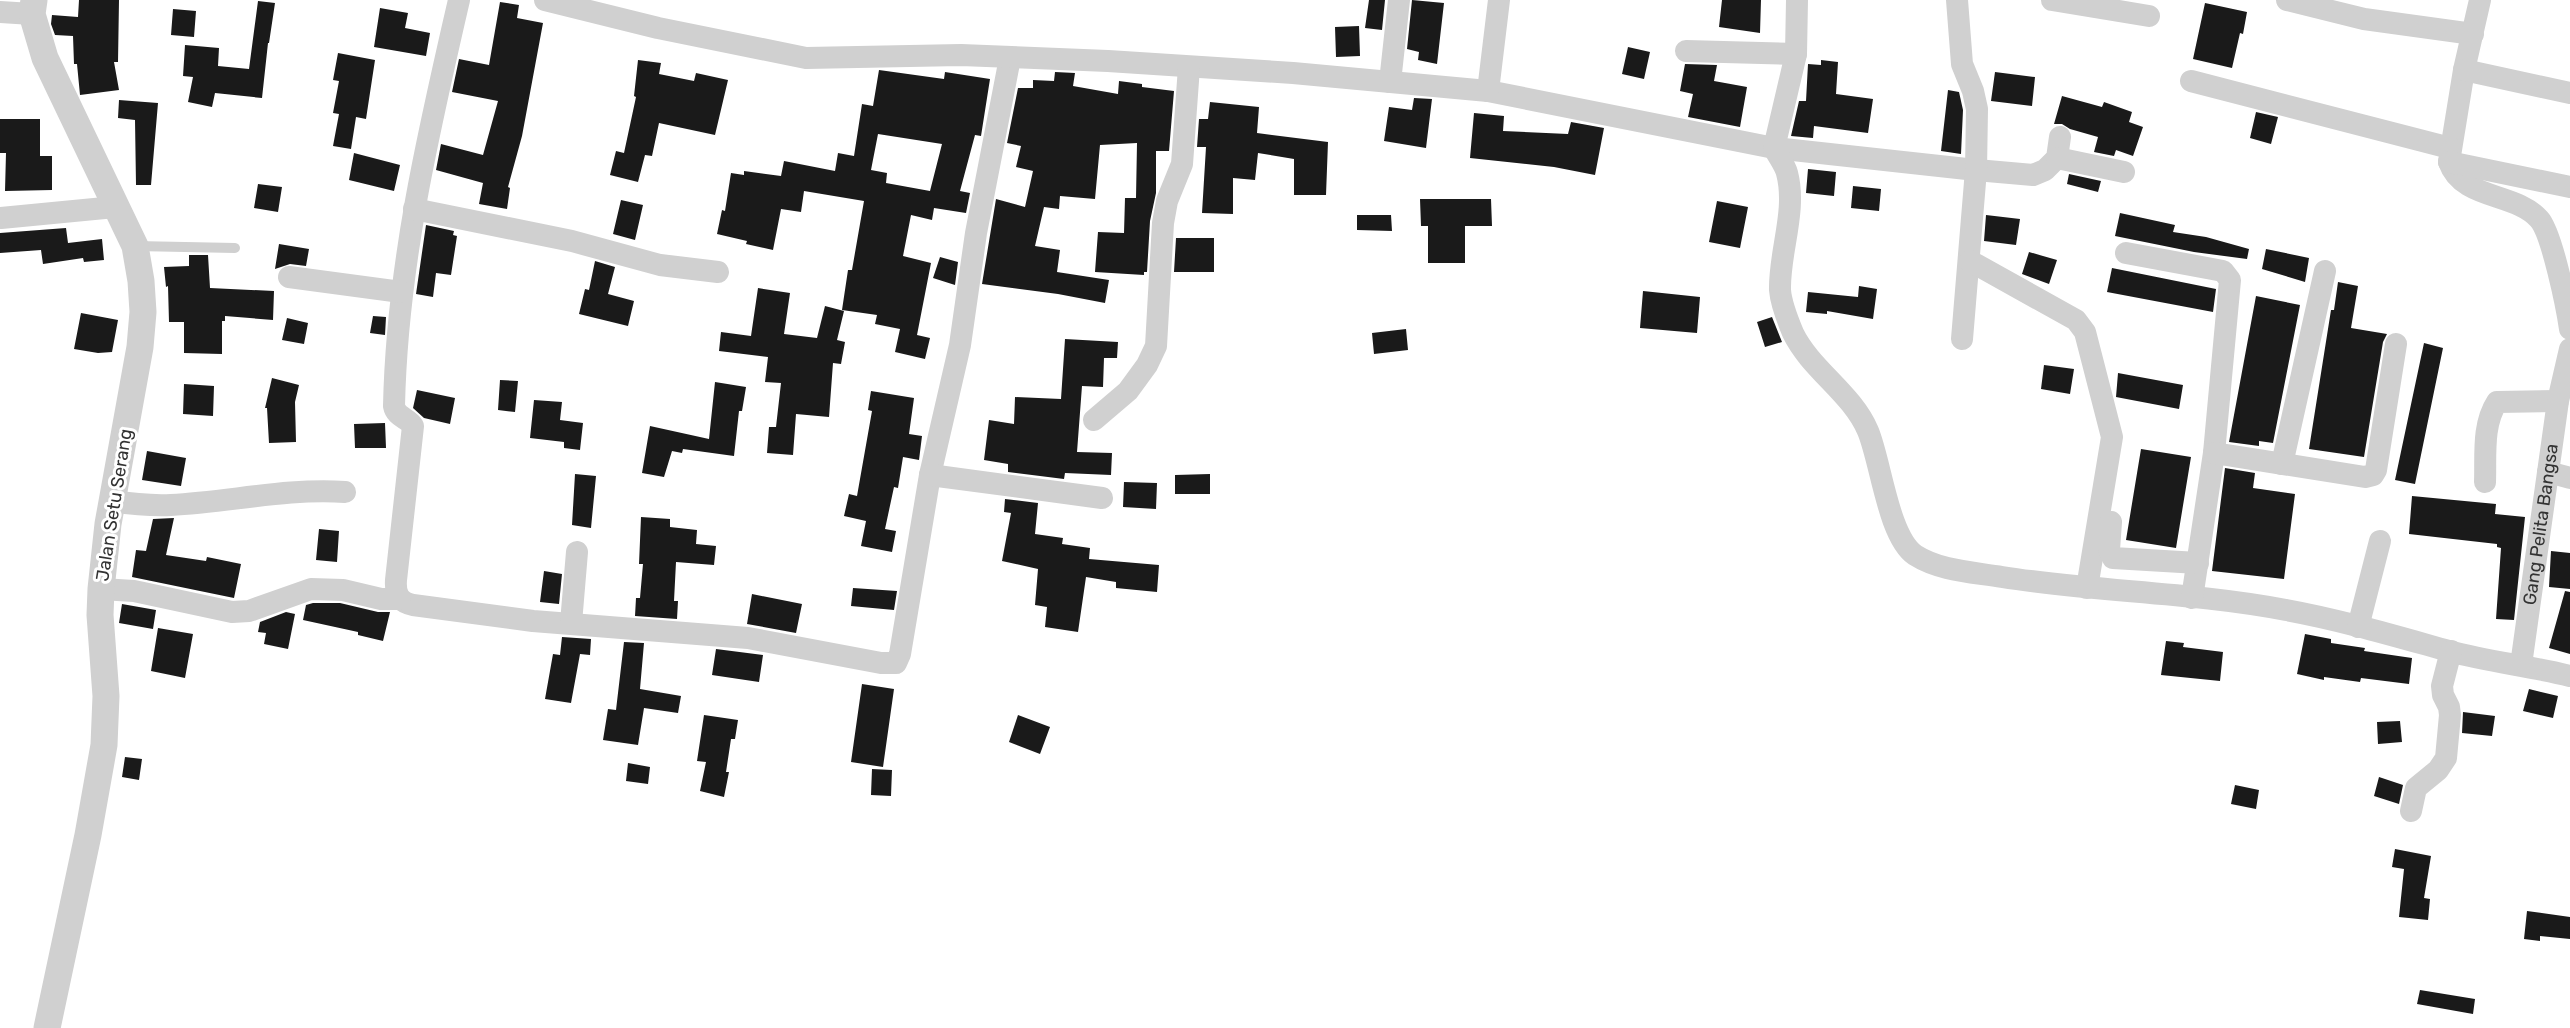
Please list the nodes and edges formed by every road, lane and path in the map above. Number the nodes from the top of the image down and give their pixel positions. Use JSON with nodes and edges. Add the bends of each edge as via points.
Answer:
{"nodes":[{"id":1,"x":459,"y":0,"type":"edge"},
{"id":2,"x":545,"y":0,"type":"edge"},
{"id":3,"x":1400,"y":0,"type":"edge"},
{"id":4,"x":1499,"y":0,"type":"edge"},
{"id":5,"x":1797,"y":0,"type":"edge"},
{"id":6,"x":1957,"y":0,"type":"edge"},
{"id":7,"x":2052,"y":0,"type":"edge"},
{"id":8,"x":2287,"y":0,"type":"edge"},
{"id":9,"x":2480,"y":0,"type":"edge"},
{"id":10,"x":33,"y":7,"type":"edge"},
{"id":11,"x":2366,"y":9,"type":"edge"},
{"id":12,"x":0,"y":12,"type":"edge"},
{"id":13,"x":2149,"y":16,"type":"dead end"},
{"id":14,"x":2473,"y":34,"type":"junction"},
{"id":15,"x":1686,"y":51,"type":"dead end"},
{"id":16,"x":1796,"y":54,"type":"junction"},
{"id":17,"x":1011,"y":58,"type":"junction"},
{"id":18,"x":1189,"y":67,"type":"junction"},
{"id":19,"x":2464,"y":70,"type":"junction"},
{"id":20,"x":2190,"y":81,"type":"dead end"},
{"id":21,"x":1390,"y":82,"type":"junction"},
{"id":22,"x":1488,"y":91,"type":"junction"},
{"id":23,"x":2570,"y":93,"type":"edge"},
{"id":24,"x":1774,"y":148,"type":"junction"},
{"id":25,"x":2450,"y":155,"type":"junction"},
{"id":26,"x":1976,"y":170,"type":"junction"},
{"id":27,"x":2124,"y":172,"type":"dead end"},
{"id":28,"x":2570,"y":187,"type":"edge"},
{"id":29,"x":115,"y":207,"type":"junction"},
{"id":30,"x":414,"y":209,"type":"junction"},
{"id":31,"x":1,"y":218,"type":"edge"},
{"id":32,"x":135,"y":246,"type":"junction"},
{"id":33,"x":235,"y":248,"type":"dead end"},
{"id":34,"x":2126,"y":253,"type":"dead end"},
{"id":35,"x":1970,"y":261,"type":"junction"},
{"id":36,"x":2325,"y":270,"type":"dead end"},
{"id":37,"x":718,"y":272,"type":"dead end"},
{"id":38,"x":289,"y":277,"type":"dead end"},
{"id":39,"x":401,"y":292,"type":"junction"},
{"id":40,"x":2570,"y":329,"type":"edge"},
{"id":41,"x":1962,"y":339,"type":"dead end"},
{"id":42,"x":2396,"y":344,"type":"dead end"},
{"id":43,"x":2570,"y":349,"type":"edge"},
{"id":44,"x":2558,"y":401,"type":"junction"},
{"id":45,"x":1094,"y":420,"type":"dead end"},
{"id":46,"x":2214,"y":453,"type":"junction"},
{"id":47,"x":2282,"y":464,"type":"junction"},
{"id":48,"x":2548,"y":472,"type":"junction"},
{"id":49,"x":930,"y":475,"type":"junction"},
{"id":50,"x":2570,"y":478,"type":"edge"},
{"id":51,"x":2485,"y":482,"type":"dead end"},
{"id":52,"x":345,"y":492,"type":"dead end"},
{"id":53,"x":1102,"y":498,"type":"dead end"},
{"id":54,"x":2103,"y":500,"type":"junction"},
{"id":55,"x":112,"y":501,"type":"junction"},
{"id":56,"x":2380,"y":541,"type":"dead end"},
{"id":57,"x":577,"y":552,"type":"dead end"},
{"id":58,"x":2198,"y":564,"type":"junction"},
{"id":59,"x":2087,"y":588,"type":"junction"},
{"id":60,"x":101,"y":589,"type":"junction"},
{"id":61,"x":2192,"y":598,"type":"junction"},
{"id":62,"x":400,"y":599,"type":"junction"},
{"id":63,"x":571,"y":623,"type":"junction"},
{"id":64,"x":2358,"y":627,"type":"junction"},
{"id":65,"x":2451,"y":651,"type":"junction"},
{"id":66,"x":2521,"y":665,"type":"junction"},
{"id":67,"x":2570,"y":676,"type":"edge"},
{"id":68,"x":2411,"y":811,"type":"dead end"},
{"id":69,"x":47,"y":1028,"type":"edge"}],
"edges":[{"from":1,"to":30,"type":"street"},
{"from":2,"to":17,"type":"street","via":[[806,58]]},
{"from":3,"to":21,"type":"street"},
{"from":4,"to":22,"type":"street"},
{"from":5,"to":16,"type":"street"},
{"from":6,"to":26,"type":"street","via":[[1962,64],[1977,109]]},
{"from":7,"to":13,"type":"street"},
{"from":8,"to":11,"type":"street"},
{"from":9,"to":14,"type":"street"},
{"from":10,"to":12,"type":"street"},
{"from":10,"to":29,"type":"street","name":"Jalan Setu Serang","via":[[45,58]]},
{"from":11,"to":14,"type":"street"},
{"from":14,"to":19,"type":"street"},
{"from":15,"to":16,"type":"street"},
{"from":16,"to":24,"type":"street"},
{"from":17,"to":18,"type":"street"},
{"from":17,"to":49,"type":"street","via":[[976,233],[960,345]]},
{"from":18,"to":21,"type":"street"},
{"from":18,"to":45,"type":"street","via":[[1182,164],[1163,223],[1156,346],[1128,391]]},
{"from":19,"to":23,"type":"street"},
{"from":19,"to":25,"type":"street"},
{"from":20,"to":25,"type":"street"},
{"from":21,"to":22,"type":"street"},
{"from":22,"to":24,"type":"street"},
{"from":24,"to":26,"type":"street"},
{"from":24,"to":59,"type":"street","via":[[1787,172],[1789,191],[1780,292],[1788,320],[1801,347],[1867,428],[1891,513],[1912,553],[1930,563],[1959,570]]},
{"from":25,"to":28,"type":"street"},
{"from":25,"to":40,"type":"street","via":[[2451,170],[2464,182],[2521,206],[2541,220]]},
{"from":26,"to":27,"type":"street","via":[[2033,175],[2045,170],[2058,148]]},
{"from":26,"to":35,"type":"street"},
{"from":29,"to":31,"type":"street"},
{"from":29,"to":32,"type":"street","name":"Jalan Setu Serang"},
{"from":30,"to":37,"type":"street","via":[[572,241],[660,265]]},
{"from":30,"to":39,"type":"street"},
{"from":32,"to":33,"type":"lane"},
{"from":32,"to":55,"type":"street","name":"Jalan Setu Serang","via":[[142,323]]},
{"from":34,"to":46,"type":"street","via":[[2223,271],[2230,279]]},
{"from":35,"to":41,"type":"street"},
{"from":35,"to":54,"type":"street","via":[[2076,320],[2085,332],[2112,437]]},
{"from":36,"to":47,"type":"street"},
{"from":38,"to":39,"type":"street"},
{"from":39,"to":62,"type":"street","via":[[394,406],[413,426],[396,586]]},
{"from":42,"to":47,"type":"street","via":[[2373,475]]},
{"from":43,"to":44,"type":"street","name":"Gang Pelita Bangsa"},
{"from":44,"to":48,"type":"street","name":"Gang Pelita Bangsa"},
{"from":44,"to":51,"type":"street","via":[[2497,402],[2490,412],[2487,430]]},
{"from":46,"to":47,"type":"street"},
{"from":46,"to":58,"type":"street"},
{"from":48,"to":50,"type":"street"},
{"from":48,"to":66,"type":"street","name":"Gang Pelita Bangsa"},
{"from":49,"to":53,"type":"street"},
{"from":49,"to":63,"type":"street","via":[[896,663],[748,638]]},
{"from":52,"to":55,"type":"street","via":[[304,491],[170,506]]},
{"from":54,"to":58,"type":"street","via":[[2112,509],[2109,550],[2113,558]]},
{"from":54,"to":59,"type":"street"},
{"from":55,"to":60,"type":"street","name":"Jalan Setu Serang"},
{"from":56,"to":64,"type":"street"},
{"from":57,"to":63,"type":"street"},
{"from":58,"to":61,"type":"street"},
{"from":59,"to":61,"type":"street"},
{"from":60,"to":62,"type":"street","via":[[134,591],[232,612],[311,589]]},
{"from":60,"to":69,"type":"street","name":"Jalan Setu Serang","via":[[104,745]]},
{"from":61,"to":64,"type":"street","via":[[2285,609]]},
{"from":62,"to":63,"type":"street","via":[[413,605]]},
{"from":64,"to":65,"type":"street"},
{"from":65,"to":66,"type":"street"},
{"from":65,"to":68,"type":"street","via":[[2442,686],[2450,715],[2446,758],[2416,788]]},
{"from":66,"to":67,"type":"street"}]}
